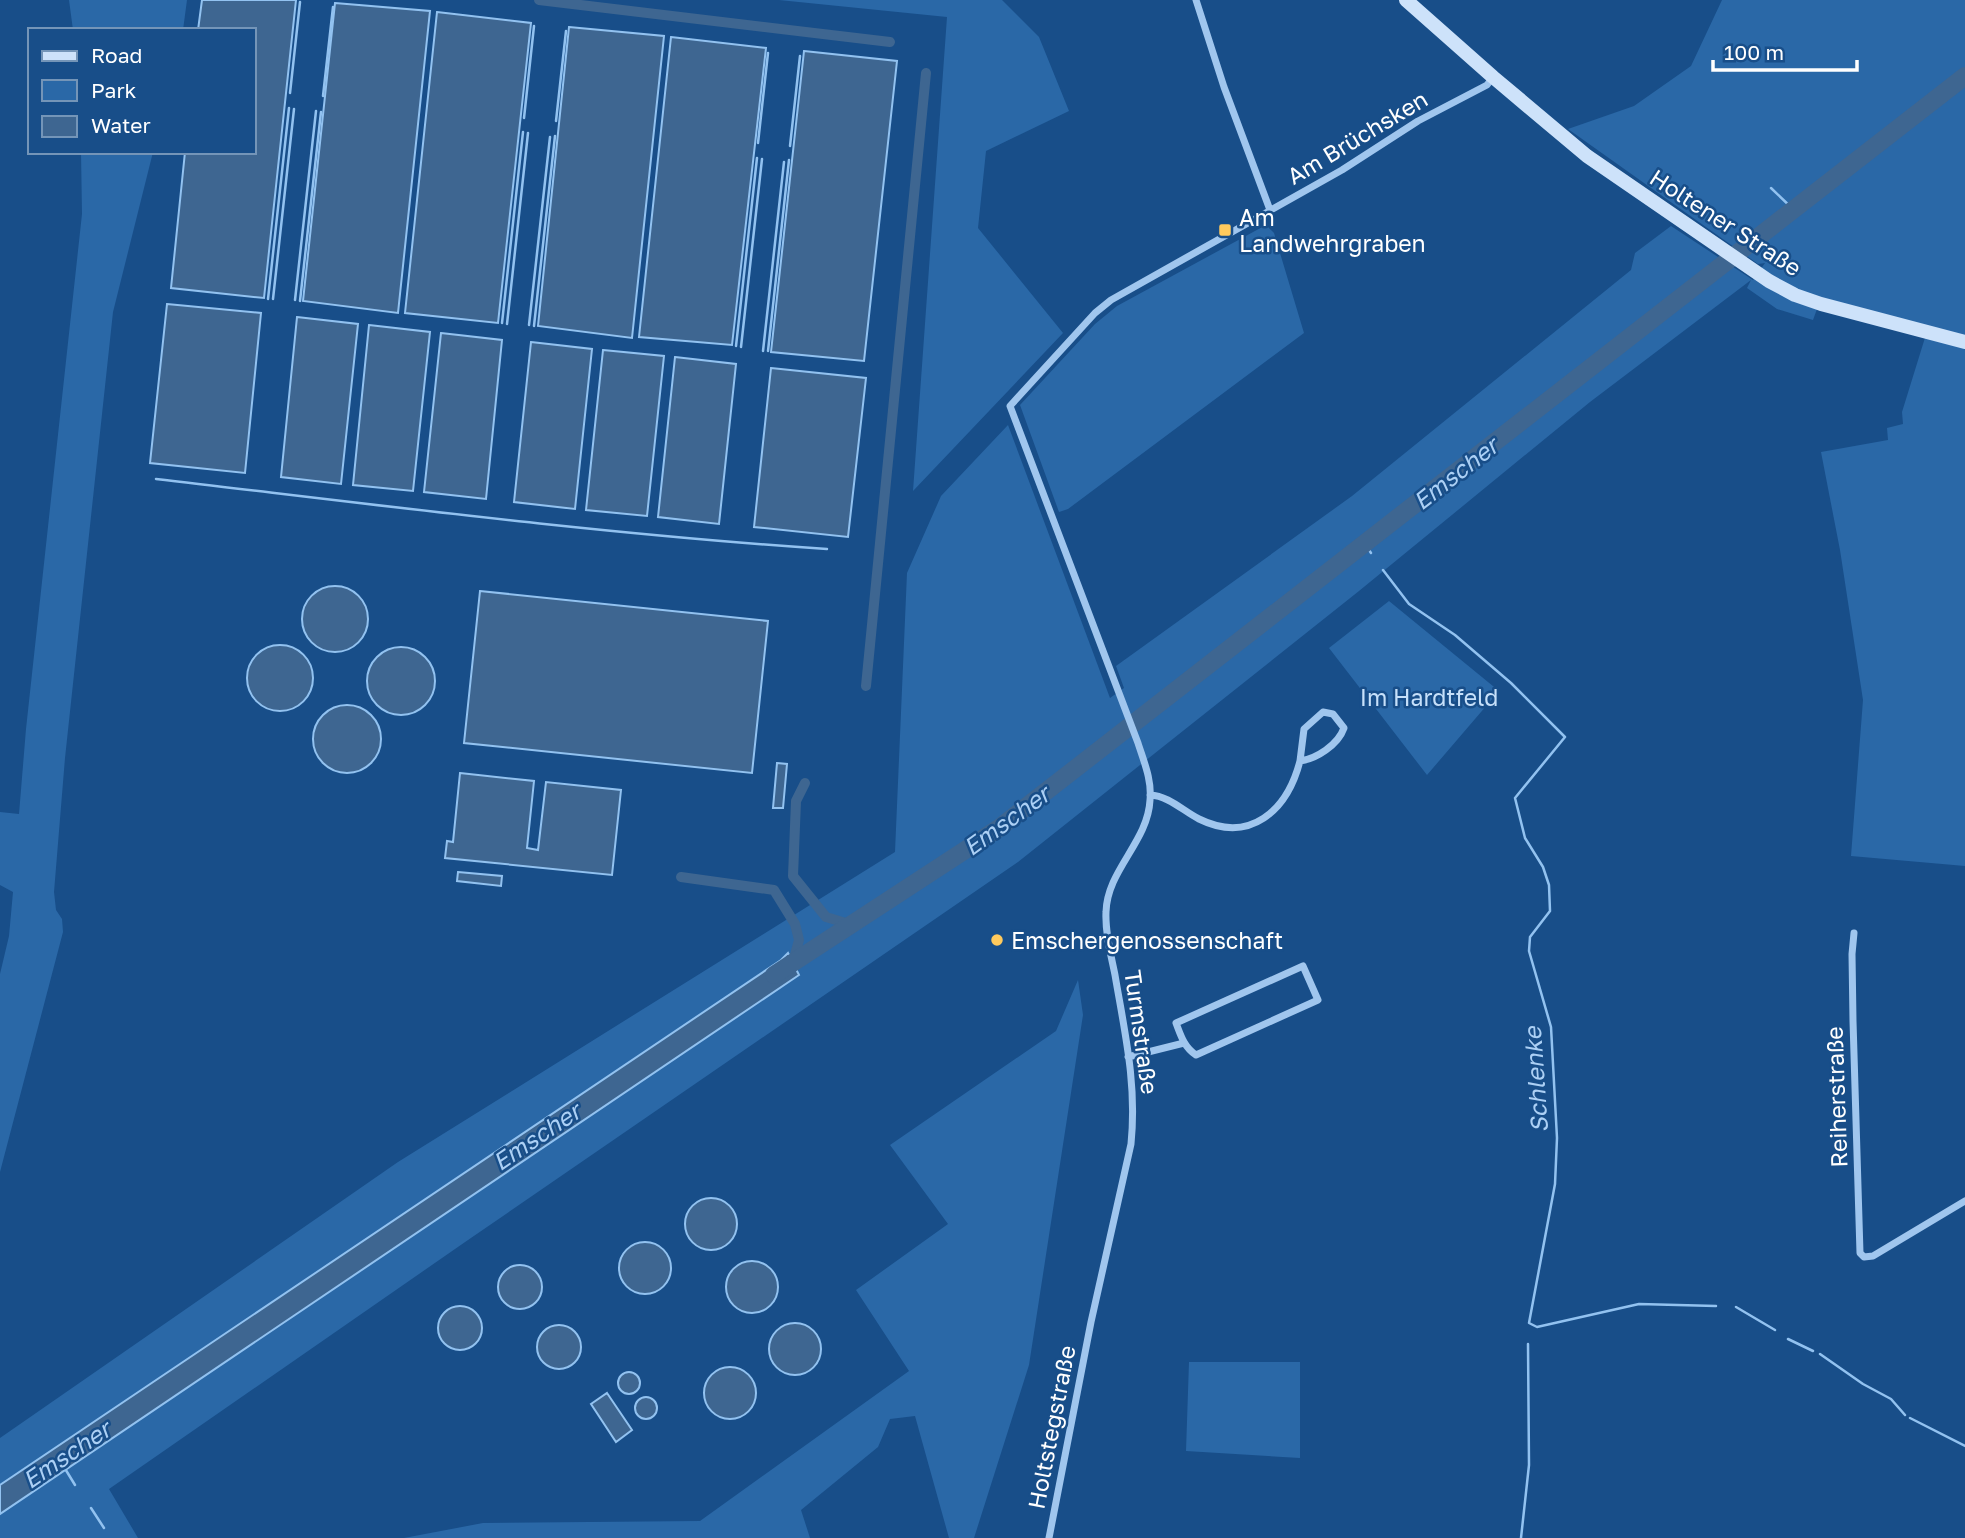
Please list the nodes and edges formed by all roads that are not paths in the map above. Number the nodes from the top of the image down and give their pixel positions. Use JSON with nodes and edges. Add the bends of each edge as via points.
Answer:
{"nodes":[{"id":1,"x":1196,"y":0,"type":"edge"},
{"id":2,"x":1406,"y":0,"type":"edge"},
{"id":3,"x":1493,"y":77,"type":"junction"},
{"id":4,"x":1270,"y":210,"type":"junction"},
{"id":5,"x":1965,"y":342,"type":"edge"},
{"id":6,"x":1300,"y":761,"type":"junction"},
{"id":7,"x":1150,"y":795,"type":"junction"},
{"id":8,"x":1854,"y":933,"type":"dead end"},
{"id":9,"x":1184,"y":1043,"type":"junction"},
{"id":10,"x":1128,"y":1057,"type":"junction"},
{"id":11,"x":1965,"y":1201,"type":"edge"},
{"id":12,"x":1091,"y":1322,"type":"joint"},
{"id":13,"x":1049,"y":1538,"type":"edge"}],
"edges":[{"from":1,"to":4,"type":"street"},
{"from":2,"to":3,"type":"main road","name":"Holtener Straße"},
{"from":3,"to":4,"type":"street","name":"Am Brüchsken","via":[[1487,85]]},
{"from":3,"to":5,"type":"main road","name":"Holtener Straße","via":[[1587,156],[1795,295]]},
{"from":4,"to":7,"type":"street","name":"Am Brüchsken","via":[[1111,300],[1086,321],[1010,406],[1138,743]]},
{"from":6,"to":6,"type":"street","via":[[1311,760],[1340,738],[1343,728],[1333,713],[1323,712],[1304,729]]},
{"from":6,"to":7,"type":"street","via":[[1292,785],[1276,809],[1245,827],[1217,826]]},
{"from":7,"to":10,"type":"street","name":"Turmstraße","via":[[1142,830],[1113,879],[1106,913]]},
{"from":8,"to":11,"type":"street","name":"Reiherstraße","via":[[1859,1248],[1864,1257],[1886,1250]]},
{"from":9,"to":9,"type":"street","via":[[1176,1023],[1303,966],[1318,1000],[1196,1055]]},
{"from":9,"to":10,"type":"street"},
{"from":10,"to":12,"type":"street","name":"Turmstraße","via":[[1133,1085],[1131,1144]]},
{"from":12,"to":13,"type":"street","name":"Holtstegstraße"}]}
